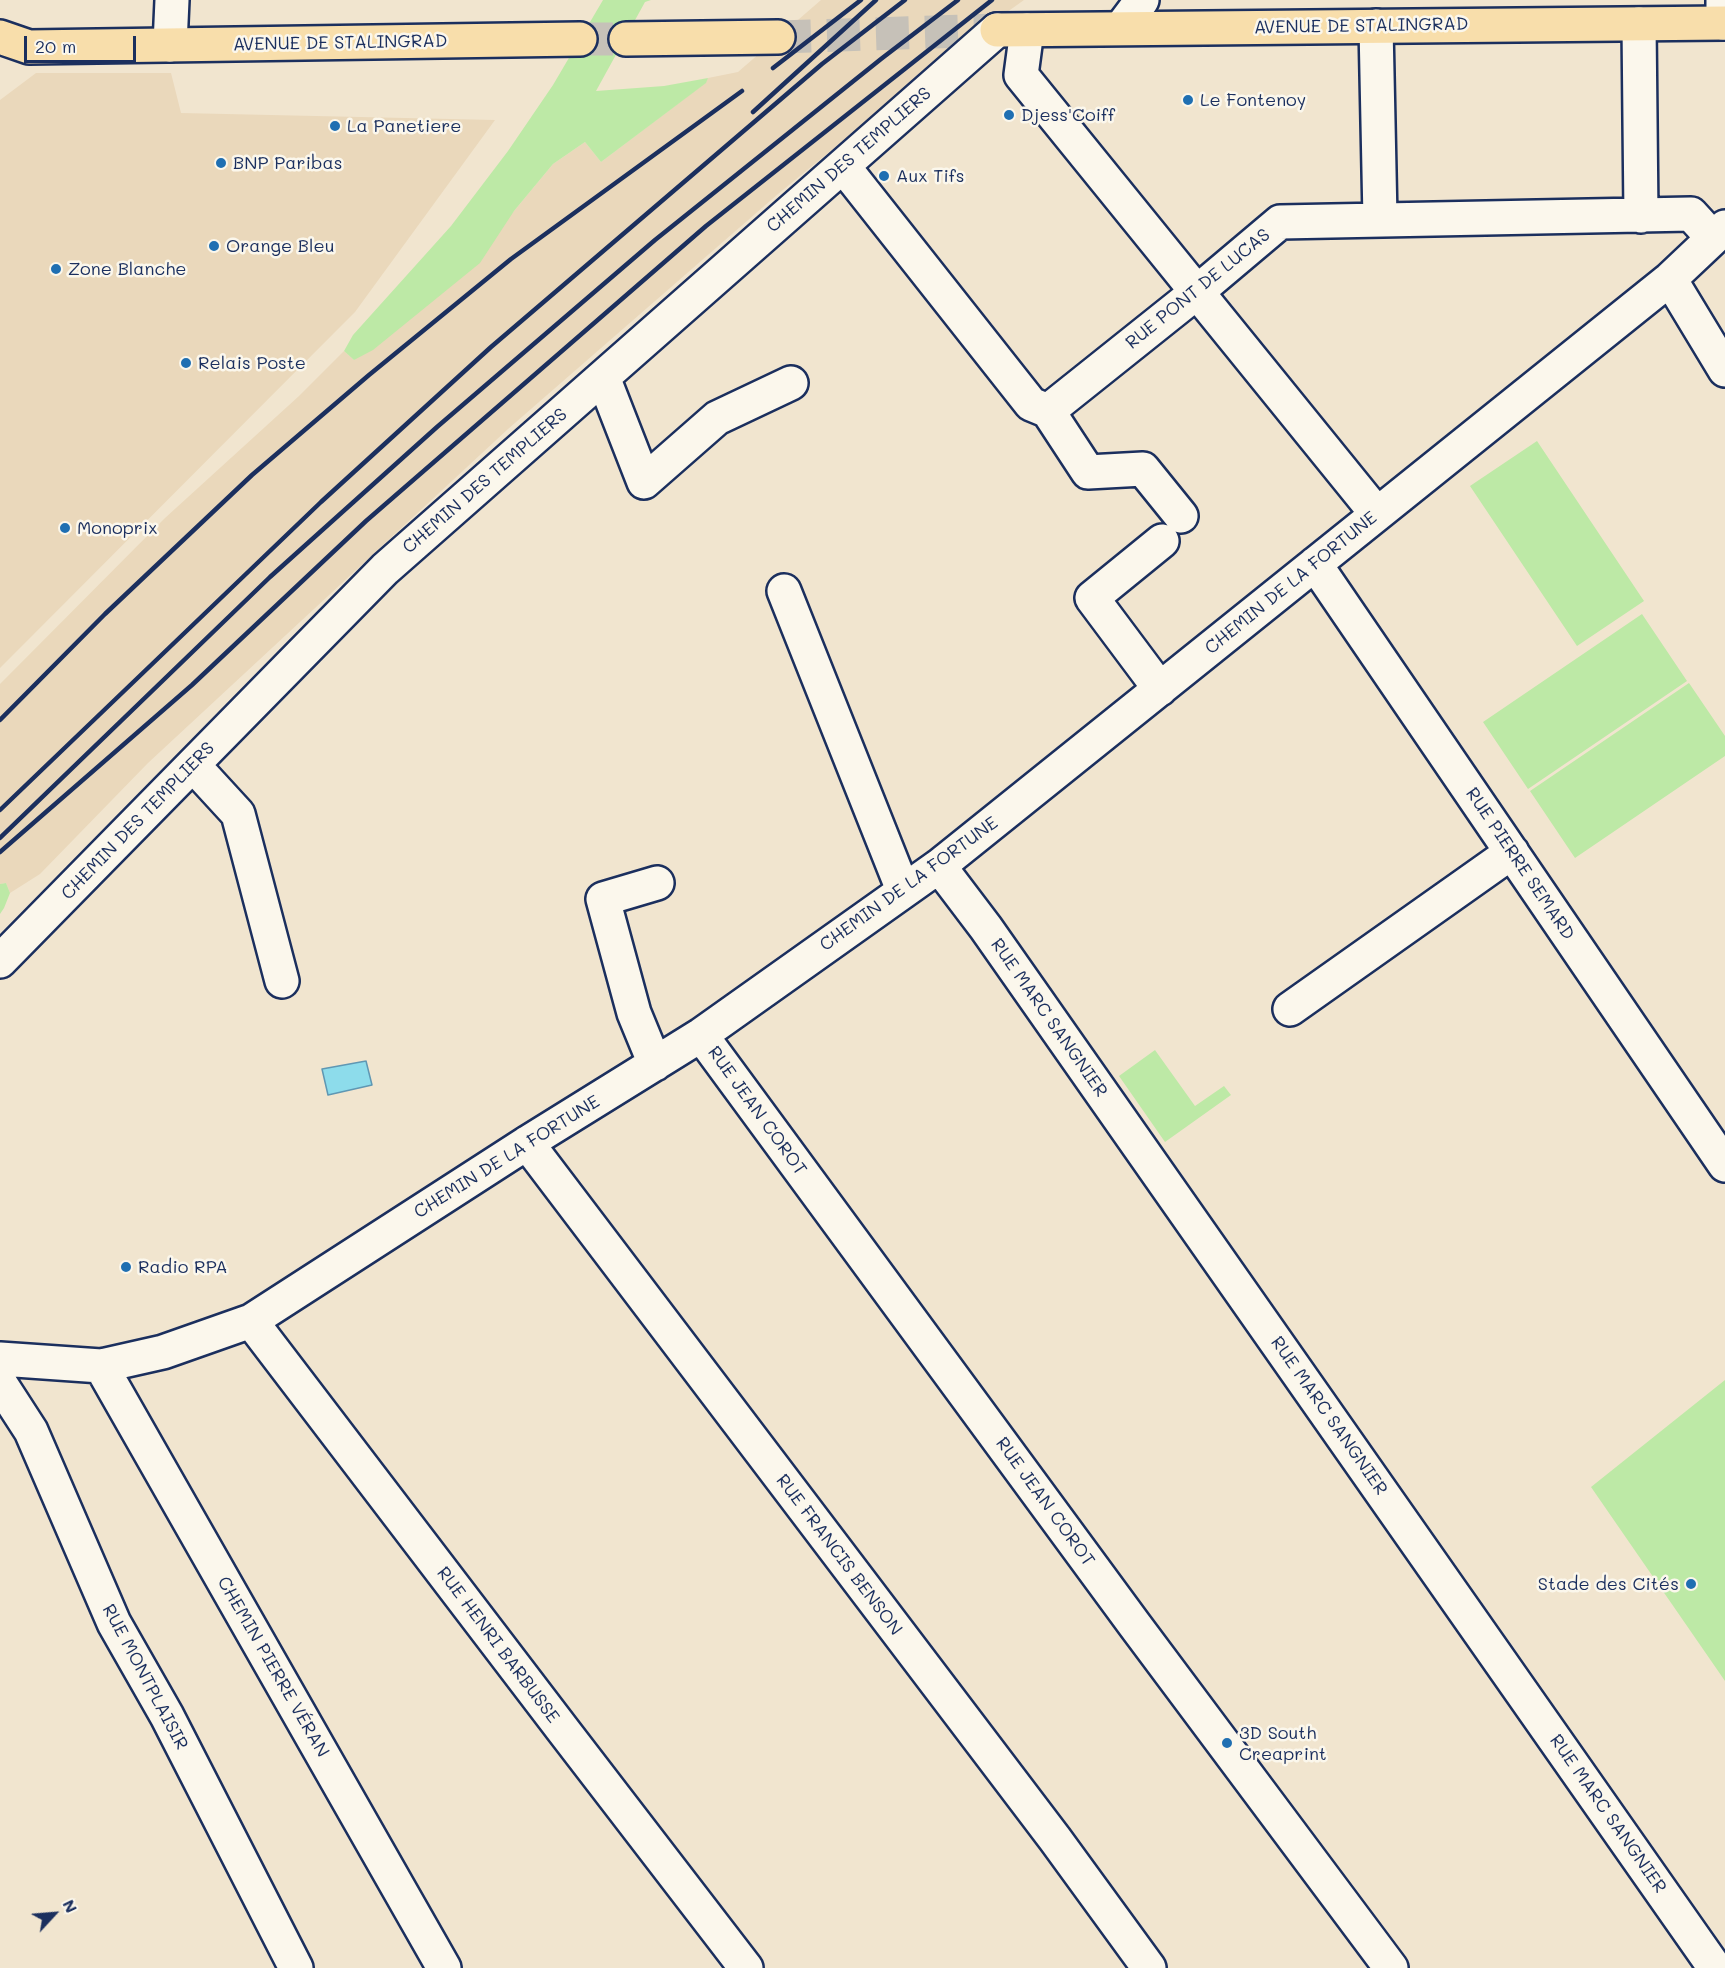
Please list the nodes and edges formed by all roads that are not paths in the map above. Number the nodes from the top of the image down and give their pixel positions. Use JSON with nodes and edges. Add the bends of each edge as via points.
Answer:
{"nodes":[{"id":1,"x":172,"y":0,"type":"edge"},
{"id":2,"x":1142,"y":0,"type":"edge"},
{"id":3,"x":1724,"y":15,"type":"edge"},
{"id":4,"x":1640,"y":24,"type":"junction"},
{"id":5,"x":1376,"y":26,"type":"junction"},
{"id":6,"x":1121,"y":28,"type":"junction"},
{"id":7,"x":1012,"y":30,"type":"junction"},
{"id":8,"x":778,"y":37,"type":"tunnel mouth"},
{"id":9,"x":580,"y":39,"type":"tunnel mouth"},
{"id":10,"x":626,"y":39,"type":"tunnel mouth"},
{"id":11,"x":170,"y":45,"type":"junction"},
{"id":12,"x":10,"y":48,"type":"edge"},
{"id":13,"x":843,"y":166,"type":"junction"},
{"id":14,"x":1641,"y":216,"type":"junction"},
{"id":15,"x":1380,"y":219,"type":"junction"},
{"id":16,"x":1719,"y":232,"type":"edge"},
{"id":17,"x":1670,"y":279,"type":"junction"},
{"id":18,"x":1197,"y":292,"type":"junction"},
{"id":19,"x":1725,"y":370,"type":"edge"},
{"id":20,"x":603,"y":377,"type":"junction"},
{"id":21,"x":791,"y":383,"type":"dead end"},
{"id":22,"x":1048,"y":411,"type":"junction"},
{"id":23,"x":1377,"y":514,"type":"junction"},
{"id":24,"x":1315,"y":564,"type":"junction"},
{"id":25,"x":784,"y":591,"type":"dead end"},
{"id":26,"x":1160,"y":689,"type":"junction"},
{"id":27,"x":193,"y":765,"type":"junction"},
{"id":28,"x":1512,"y":852,"type":"junction"},
{"id":29,"x":939,"y":866,"type":"junction"},
{"id":30,"x":657,"y":882,"type":"dead end"},
{"id":31,"x":903,"y":890,"type":"junction"},
{"id":32,"x":0,"y":961,"type":"edge"},
{"id":33,"x":282,"y":981,"type":"dead end"},
{"id":34,"x":1290,"y":1009,"type":"dead end"},
{"id":35,"x":701,"y":1035,"type":"junction"},
{"id":36,"x":655,"y":1064,"type":"junction"},
{"id":37,"x":527,"y":1143,"type":"junction"},
{"id":38,"x":1725,"y":1165,"type":"edge"},
{"id":39,"x":251,"y":1321,"type":"junction"},
{"id":40,"x":0,"y":1359,"type":"edge"},
{"id":41,"x":101,"y":1366,"type":"junction"},
{"id":42,"x":0,"y":1383,"type":"edge"},
{"id":43,"x":296,"y":1968,"type":"edge"},
{"id":44,"x":444,"y":1968,"type":"edge"},
{"id":45,"x":746,"y":1968,"type":"edge"},
{"id":46,"x":1149,"y":1968,"type":"edge"},
{"id":47,"x":1391,"y":1968,"type":"edge"},
{"id":48,"x":1715,"y":1968,"type":"edge"}],
"edges":[{"from":1,"to":11,"type":"street"},
{"from":2,"to":6,"type":"street"},
{"from":3,"to":4,"type":"main road","name":"AVENUE DE STALINGRAD"},
{"from":4,"to":5,"type":"main road","name":"AVENUE DE STALINGRAD"},
{"from":4,"to":14,"type":"street"},
{"from":5,"to":6,"type":"main road","name":"AVENUE DE STALINGRAD"},
{"from":5,"to":15,"type":"street"},
{"from":6,"to":7,"type":"main road","name":"AVENUE DE STALINGRAD"},
{"from":7,"to":13,"type":"street","name":"CHEMIN DES TEMPLIERS"},
{"from":7,"to":18,"type":"street","via":[[1021,75]]},
{"from":8,"to":10,"type":"main road"},
{"from":9,"to":11,"type":"main road","name":"AVENUE DE STALINGRAD"},
{"from":11,"to":12,"type":"main road","name":"AVENUE DE STALINGRAD"},
{"from":13,"to":20,"type":"street","name":"CHEMIN DES TEMPLIERS"},
{"from":13,"to":22,"type":"street","via":[[1030,404]]},
{"from":14,"to":15,"type":"street","name":"RUE PONT DE LUCAS"},
{"from":14,"to":16,"type":"street","name":"RUE PONT DE LUCAS","via":[[1691,214]]},
{"from":15,"to":18,"type":"street","name":"RUE PONT DE LUCAS","via":[[1280,222]]},
{"from":16,"to":17,"type":"street","name":"CHEMIN DE LA FORTUNE"},
{"from":17,"to":19,"type":"street"},
{"from":17,"to":23,"type":"street","name":"CHEMIN DE LA FORTUNE"},
{"from":18,"to":22,"type":"street","name":"RUE PONT DE LUCAS"},
{"from":18,"to":23,"type":"street"},
{"from":20,"to":21,"type":"street","via":[[644,482],[717,418]]},
{"from":20,"to":27,"type":"street","name":"CHEMIN DES TEMPLIERS","via":[[385,569]]},
{"from":22,"to":26,"type":"street","via":[[1088,472],[1143,469],[1171,528],[1092,598]]},
{"from":23,"to":24,"type":"street","name":"CHEMIN DE LA FORTUNE"},
{"from":24,"to":26,"type":"street","name":"CHEMIN DE LA FORTUNE"},
{"from":24,"to":28,"type":"street","name":"RUE PIERRE SEMARD"},
{"from":25,"to":31,"type":"street"},
{"from":26,"to":29,"type":"street","name":"CHEMIN DE LA FORTUNE"},
{"from":27,"to":32,"type":"street","name":"CHEMIN DES TEMPLIERS"},
{"from":27,"to":33,"type":"street","via":[[238,814]]},
{"from":28,"to":34,"type":"street"},
{"from":28,"to":38,"type":"street","name":"RUE PIERRE SEMARD"},
{"from":29,"to":31,"type":"street","name":"CHEMIN DE LA FORTUNE"},
{"from":29,"to":48,"type":"street","name":"RUE MARC SANGNIER"},
{"from":30,"to":36,"type":"street","via":[[603,899],[634,1013]]},
{"from":31,"to":35,"type":"street","name":"CHEMIN DE LA FORTUNE"},
{"from":35,"to":36,"type":"street","name":"CHEMIN DE LA FORTUNE"},
{"from":35,"to":47,"type":"street","name":"RUE JEAN COROT"},
{"from":36,"to":37,"type":"street","name":"CHEMIN DE LA FORTUNE"},
{"from":37,"to":39,"type":"street","name":"CHEMIN DE LA FORTUNE"},
{"from":37,"to":46,"type":"street","name":"RUE FRANCIS BENSON"},
{"from":39,"to":41,"type":"street","name":"CHEMIN DE LA FORTUNE","via":[[163,1352]]},
{"from":39,"to":45,"type":"street","name":"RUE HENRI BARBUSSE"},
{"from":40,"to":41,"type":"street","name":"CHEMIN DE LA FORTUNE"},
{"from":41,"to":44,"type":"street","name":"CHEMIN PIERRE VÉRAN"},
{"from":42,"to":43,"type":"street","name":"RUE MONTPLAISIR","via":[[30,1431],[114,1623],[167,1716]]}]}
